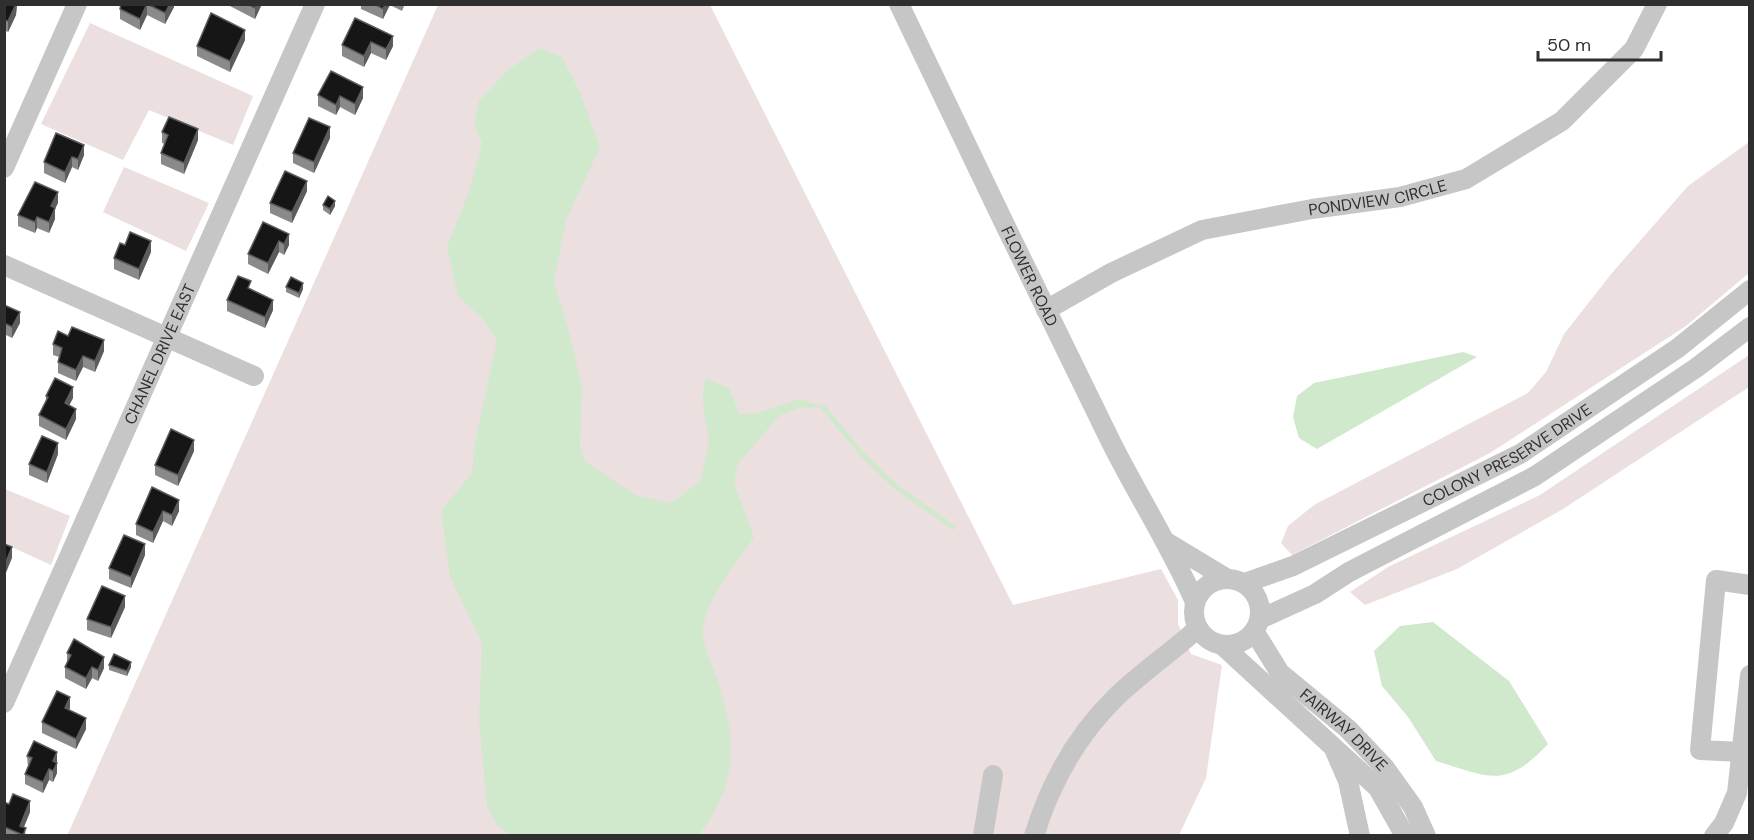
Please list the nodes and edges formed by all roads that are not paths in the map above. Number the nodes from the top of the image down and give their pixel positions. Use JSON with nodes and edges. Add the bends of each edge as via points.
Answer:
{"nodes":[{"id":1,"x":77,"y":4,"type":"edge"},
{"id":2,"x":315,"y":4,"type":"edge"},
{"id":3,"x":899,"y":4,"type":"edge"},
{"id":4,"x":1657,"y":4,"type":"edge"},
{"id":5,"x":4,"y":168,"type":"edge"},
{"id":6,"x":4,"y":265,"type":"edge"},
{"id":7,"x":1749,"y":291,"type":"edge"},
{"id":8,"x":1046,"y":310,"type":"junction"},
{"id":9,"x":1749,"y":327,"type":"edge"},
{"id":10,"x":167,"y":337,"type":"junction"},
{"id":11,"x":254,"y":376,"type":"dead end"},
{"id":12,"x":1168,"y":543,"type":"junction"},
{"id":13,"x":1226,"y":578,"type":"junction"},
{"id":14,"x":1245,"y":583,"type":"junction"},
{"id":15,"x":1749,"y":585,"type":"edge"},
{"id":16,"x":1195,"y":602,"type":"junction"},
{"id":17,"x":1257,"y":625,"type":"junction"},
{"id":18,"x":1198,"y":628,"type":"junction"},
{"id":19,"x":1222,"y":645,"type":"junction"},
{"id":20,"x":1749,"y":675,"type":"edge"},
{"id":21,"x":1748,"y":700,"type":"edge"},
{"id":22,"x":4,"y":703,"type":"edge"},
{"id":23,"x":1333,"y":746,"type":"junction"},
{"id":24,"x":1741,"y":752,"type":"junction"},
{"id":25,"x":993,"y":775,"type":"dead end"},
{"id":26,"x":983,"y":836,"type":"edge"},
{"id":27,"x":1034,"y":836,"type":"edge"},
{"id":28,"x":1360,"y":836,"type":"edge"},
{"id":29,"x":1404,"y":836,"type":"edge"},
{"id":30,"x":1426,"y":836,"type":"edge"},
{"id":31,"x":1714,"y":836,"type":"edge"}],
"edges":[{"from":1,"to":5,"type":"street"},
{"from":2,"to":10,"type":"street","name":"CHANEL DRIVE EAST"},
{"from":3,"to":8,"type":"street","name":"FLOWER ROAD"},
{"from":4,"to":8,"type":"street","name":"PONDVIEW CIRCLE","via":[[1634,49],[1562,121],[1466,179],[1400,197],[1202,230],[1111,273]]},
{"from":6,"to":10,"type":"street"},
{"from":7,"to":14,"type":"street","name":"COLONY PRESERVE DRIVE","via":[[1678,348],[1520,454],[1293,566]]},
{"from":8,"to":12,"type":"street","name":"FLOWER ROAD","via":[[1143,505]]},
{"from":9,"to":17,"type":"street","name":"COLONY PRESERVE DRIVE","via":[[1696,368],[1535,476],[1349,572]]},
{"from":10,"to":11,"type":"street"},
{"from":10,"to":22,"type":"street","name":"CHANEL DRIVE EAST"},
{"from":12,"to":13,"type":"street","name":"FLOWER ROAD"},
{"from":12,"to":16,"type":"street","name":"FLOWER ROAD","via":[[1174,564]]},
{"from":13,"to":14,"type":"street"},
{"from":13,"to":16,"type":"street","via":[[1207,585]]},
{"from":14,"to":17,"type":"street","via":[[1258,599]]},
{"from":15,"to":24,"type":"street","via":[[1716,580],[1700,750]]},
{"from":16,"to":18,"type":"street"},
{"from":17,"to":19,"type":"street","via":[[1242,642]]},
{"from":17,"to":30,"type":"street","name":"FAIRWAY DRIVE","via":[[1280,673],[1348,729],[1386,768],[1413,807]]},
{"from":18,"to":19,"type":"street","via":[[1206,638]]},
{"from":18,"to":27,"type":"street","via":[[1100,714],[1056,778]]},
{"from":19,"to":23,"type":"street","name":"FAIRWAY DRIVE"},
{"from":20,"to":21,"type":"street"},
{"from":21,"to":24,"type":"street"},
{"from":23,"to":28,"type":"street","via":[[1348,781]]},
{"from":23,"to":29,"type":"street","name":"FAIRWAY DRIVE","via":[[1378,788]]},
{"from":24,"to":31,"type":"street","via":[[1737,793]]},
{"from":25,"to":26,"type":"street"}]}
